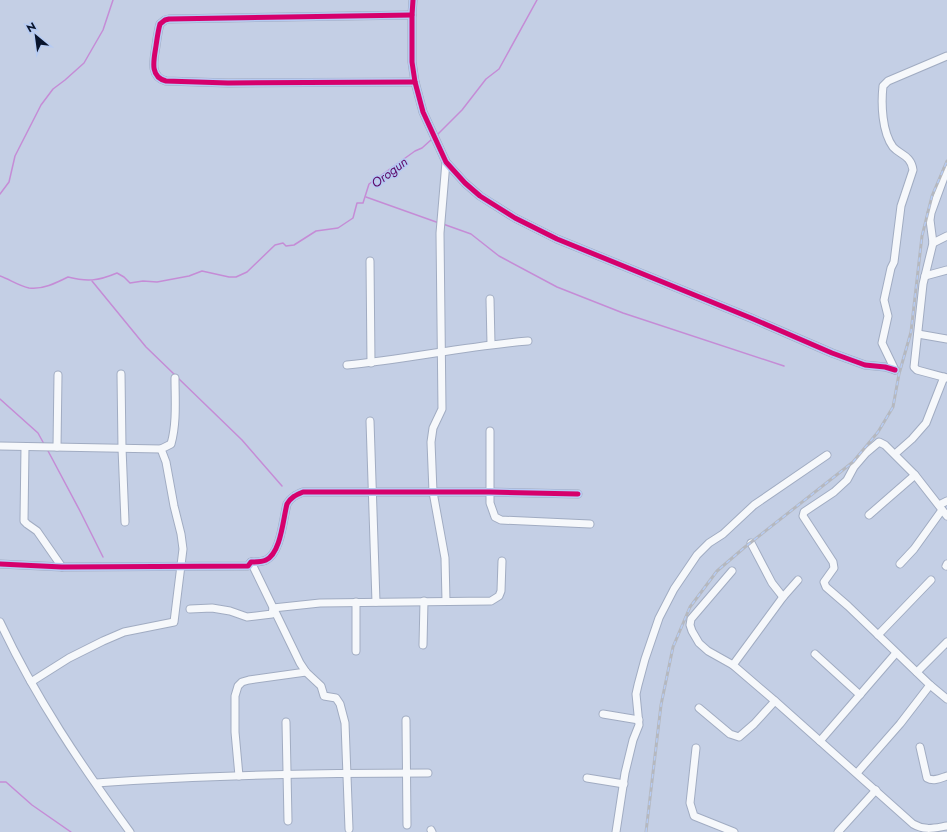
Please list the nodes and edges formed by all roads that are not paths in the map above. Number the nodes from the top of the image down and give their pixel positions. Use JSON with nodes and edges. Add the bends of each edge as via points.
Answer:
{"nodes":[{"id":1,"x":414,"y":0,"type":"edge"},
{"id":2,"x":412,"y":16,"type":"junction"},
{"id":3,"x":947,"y":56,"type":"edge"},
{"id":4,"x":414,"y":82,"type":"junction"},
{"id":5,"x":446,"y":162,"type":"junction"},
{"id":6,"x":947,"y":169,"type":"edge"},
{"id":7,"x":947,"y":236,"type":"edge"},
{"id":8,"x":933,"y":243,"type":"junction"},
{"id":9,"x":370,"y":261,"type":"dead end"},
{"id":10,"x":947,"y":270,"type":"edge"},
{"id":11,"x":925,"y":276,"type":"junction"},
{"id":12,"x":490,"y":299,"type":"dead end"},
{"id":13,"x":918,"y":334,"type":"junction"},
{"id":14,"x":947,"y":339,"type":"edge"},
{"id":15,"x":528,"y":341,"type":"dead end"},
{"id":16,"x":491,"y":344,"type":"junction"},
{"id":17,"x":441,"y":353,"type":"junction"},
{"id":18,"x":371,"y":363,"type":"junction"},
{"id":19,"x":347,"y":365,"type":"dead end"},
{"id":20,"x":121,"y":374,"type":"dead end"},
{"id":21,"x":58,"y":375,"type":"dead end"},
{"id":22,"x":945,"y":377,"type":"edge"},
{"id":23,"x":175,"y":378,"type":"dead end"},
{"id":24,"x":370,"y":421,"type":"dead end"},
{"id":25,"x":490,"y":431,"type":"dead end"},
{"id":26,"x":0,"y":446,"type":"edge"},
{"id":27,"x":25,"y":446,"type":"junction"},
{"id":28,"x":58,"y":447,"type":"junction"},
{"id":29,"x":122,"y":448,"type":"junction"},
{"id":30,"x":161,"y":449,"type":"junction"},
{"id":31,"x":895,"y":454,"type":"junction"},
{"id":32,"x":827,"y":455,"type":"dead end"},
{"id":33,"x":915,"y":475,"type":"junction"},
{"id":34,"x":371,"y":492,"type":"junction"},
{"id":35,"x":433,"y":492,"type":"junction"},
{"id":36,"x":489,"y":492,"type":"junction"},
{"id":37,"x":578,"y":494,"type":"dead end"},
{"id":38,"x":947,"y":501,"type":"edge"},
{"id":39,"x":943,"y":510,"type":"edge"},
{"id":40,"x":869,"y":515,"type":"dead end"},
{"id":41,"x":125,"y":522,"type":"dead end"},
{"id":42,"x":590,"y":524,"type":"dead end"},
{"id":43,"x":751,"y":543,"type":"dead end"},
{"id":44,"x":502,"y":561,"type":"dead end"},
{"id":45,"x":251,"y":562,"type":"junction"},
{"id":46,"x":0,"y":564,"type":"edge"},
{"id":47,"x":900,"y":564,"type":"dead end"},
{"id":48,"x":181,"y":566,"type":"junction"},
{"id":49,"x":62,"y":567,"type":"junction"},
{"id":50,"x":732,"y":571,"type":"dead end"},
{"id":51,"x":798,"y":580,"type":"dead end"},
{"id":52,"x":931,"y":580,"type":"dead end"},
{"id":53,"x":783,"y":597,"type":"junction"},
{"id":54,"x":424,"y":601,"type":"junction"},
{"id":55,"x":446,"y":601,"type":"junction"},
{"id":56,"x":356,"y":602,"type":"junction"},
{"id":57,"x":376,"y":602,"type":"junction"},
{"id":58,"x":273,"y":608,"type":"junction"},
{"id":59,"x":190,"y":610,"type":"dead end"},
{"id":60,"x":0,"y":622,"type":"edge"},
{"id":61,"x":878,"y":635,"type":"junction"},
{"id":62,"x":947,"y":642,"type":"edge"},
{"id":63,"x":422,"y":645,"type":"dead end"},
{"id":64,"x":356,"y":651,"type":"dead end"},
{"id":65,"x":896,"y":653,"type":"junction"},
{"id":66,"x":815,"y":654,"type":"dead end"},
{"id":67,"x":733,"y":665,"type":"junction"},
{"id":68,"x":306,"y":672,"type":"junction"},
{"id":69,"x":917,"y":672,"type":"junction"},
{"id":70,"x":31,"y":682,"type":"junction"},
{"id":71,"x":930,"y":685,"type":"junction"},
{"id":72,"x":860,"y":695,"type":"junction"},
{"id":73,"x":947,"y":699,"type":"edge"},
{"id":74,"x":775,"y":701,"type":"junction"},
{"id":75,"x":699,"y":708,"type":"dead end"},
{"id":76,"x":603,"y":714,"type":"dead end"},
{"id":77,"x":406,"y":720,"type":"dead end"},
{"id":78,"x":639,"y":720,"type":"junction"},
{"id":79,"x":286,"y":722,"type":"dead end"},
{"id":80,"x":820,"y":741,"type":"junction"},
{"id":81,"x":920,"y":747,"type":"dead end"},
{"id":82,"x":696,"y":748,"type":"dead end"},
{"id":83,"x":347,"y":773,"type":"junction"},
{"id":84,"x":406,"y":773,"type":"junction"},
{"id":85,"x":428,"y":773,"type":"dead end"},
{"id":86,"x":857,"y":773,"type":"junction"},
{"id":87,"x":287,"y":775,"type":"junction"},
{"id":88,"x":239,"y":776,"type":"junction"},
{"id":89,"x":947,"y":776,"type":"edge"},
{"id":90,"x":587,"y":778,"type":"dead end"},
{"id":91,"x":96,"y":783,"type":"junction"},
{"id":92,"x":624,"y":784,"type":"junction"},
{"id":93,"x":876,"y":790,"type":"junction"},
{"id":94,"x":288,"y":821,"type":"dead end"},
{"id":95,"x":407,"y":825,"type":"dead end"},
{"id":96,"x":947,"y":826,"type":"edge"},
{"id":97,"x":349,"y":829,"type":"dead end"},
{"id":98,"x":130,"y":832,"type":"edge"},
{"id":99,"x":616,"y":832,"type":"edge"},
{"id":100,"x":734,"y":832,"type":"edge"},
{"id":101,"x":839,"y":832,"type":"edge"}],
"edges":[{"from":1,"to":2,"type":"street"},
{"from":2,"to":4,"type":"street"},
{"from":2,"to":4,"type":"street","via":[[169,19],[160,24],[153,64],[157,77],[166,81]]},
{"from":3,"to":5,"type":"street","via":[[888,81],[883,86],[887,136],[894,148],[903,153],[912,164],[913,170],[901,206],[894,262],[884,300],[888,316],[882,342],[894,370],[866,365],[832,354],[557,239],[489,203],[465,183]]},
{"from":4,"to":5,"type":"street","via":[[422,112]]},
{"from":5,"to":17,"type":"street","via":[[440,233]]},
{"from":6,"to":8,"type":"street","via":[[931,213]]},
{"from":7,"to":8,"type":"street"},
{"from":8,"to":11,"type":"street"},
{"from":9,"to":18,"type":"street"},
{"from":10,"to":11,"type":"street"},
{"from":11,"to":13,"type":"street"},
{"from":12,"to":16,"type":"street"},
{"from":13,"to":14,"type":"street"},
{"from":13,"to":22,"type":"street","via":[[915,369]]},
{"from":15,"to":16,"type":"street"},
{"from":16,"to":17,"type":"street"},
{"from":17,"to":18,"type":"street"},
{"from":17,"to":35,"type":"street","via":[[442,410],[433,428],[430,442]]},
{"from":18,"to":19,"type":"street"},
{"from":20,"to":29,"type":"street"},
{"from":21,"to":28,"type":"street"},
{"from":22,"to":31,"type":"street","via":[[926,423]]},
{"from":23,"to":30,"type":"street","via":[[173,438],[171,444]]},
{"from":24,"to":34,"type":"street"},
{"from":25,"to":36,"type":"street"},
{"from":26,"to":27,"type":"street"},
{"from":27,"to":28,"type":"street"},
{"from":27,"to":49,"type":"street","via":[[24,521],[40,534]]},
{"from":28,"to":29,"type":"street"},
{"from":29,"to":30,"type":"street"},
{"from":29,"to":41,"type":"street"},
{"from":30,"to":48,"type":"street","via":[[182,534]]},
{"from":31,"to":33,"type":"street"},
{"from":31,"to":61,"type":"street","via":[[885,444],[879,442],[873,446],[854,467],[847,480],[804,512],[803,516],[833,562],[834,568],[824,582],[826,587]]},
{"from":32,"to":78,"type":"street","via":[[754,505],[690,564],[659,618],[645,659],[636,694]]},
{"from":33,"to":39,"type":"street"},
{"from":33,"to":40,"type":"street"},
{"from":34,"to":35,"type":"street"},
{"from":34,"to":45,"type":"street","via":[[303,492],[295,495],[287,504],[278,544],[272,556],[266,560]]},
{"from":34,"to":57,"type":"street"},
{"from":35,"to":36,"type":"street"},
{"from":35,"to":55,"type":"street","via":[[445,558]]},
{"from":36,"to":37,"type":"street"},
{"from":36,"to":42,"type":"street","via":[[492,512],[501,520]]},
{"from":38,"to":39,"type":"street"},
{"from":39,"to":47,"type":"street"},
{"from":43,"to":53,"type":"street","via":[[772,584]]},
{"from":44,"to":55,"type":"street","via":[[501,591],[495,600]]},
{"from":45,"to":48,"type":"street","via":[[248,566]]},
{"from":45,"to":58,"type":"street"},
{"from":46,"to":49,"type":"street"},
{"from":48,"to":49,"type":"street"},
{"from":48,"to":70,"type":"street","via":[[174,622],[124,632],[69,658]]},
{"from":50,"to":67,"type":"street","via":[[691,619],[690,625],[700,643],[708,651]]},
{"from":51,"to":53,"type":"street"},
{"from":52,"to":61,"type":"street"},
{"from":53,"to":67,"type":"street"},
{"from":54,"to":55,"type":"street"},
{"from":54,"to":57,"type":"street"},
{"from":54,"to":63,"type":"street"},
{"from":56,"to":57,"type":"street"},
{"from":56,"to":58,"type":"street"},
{"from":56,"to":64,"type":"street"},
{"from":58,"to":59,"type":"street","via":[[272,614],[247,617],[212,608]]},
{"from":58,"to":68,"type":"street"},
{"from":60,"to":70,"type":"street"},
{"from":61,"to":65,"type":"street"},
{"from":62,"to":69,"type":"street"},
{"from":65,"to":69,"type":"street"},
{"from":65,"to":72,"type":"street"},
{"from":66,"to":72,"type":"street"},
{"from":67,"to":74,"type":"street"},
{"from":68,"to":83,"type":"street","via":[[321,686],[324,696],[336,698],[340,704],[345,723]]},
{"from":68,"to":88,"type":"street","via":[[249,680],[242,682],[236,689],[235,732]]},
{"from":69,"to":71,"type":"street"},
{"from":70,"to":91,"type":"street","via":[[59,730]]},
{"from":71,"to":73,"type":"street"},
{"from":71,"to":86,"type":"street"},
{"from":72,"to":80,"type":"street"},
{"from":74,"to":75,"type":"street","via":[[739,737],[730,734]]},
{"from":74,"to":80,"type":"street"},
{"from":76,"to":78,"type":"street"},
{"from":77,"to":84,"type":"street"},
{"from":78,"to":92,"type":"street"},
{"from":79,"to":87,"type":"street"},
{"from":80,"to":86,"type":"street"},
{"from":81,"to":89,"type":"street","via":[[928,778],[935,780]]},
{"from":82,"to":100,"type":"street","via":[[691,810],[697,818]]},
{"from":83,"to":84,"type":"street"},
{"from":83,"to":87,"type":"street"},
{"from":83,"to":97,"type":"street"},
{"from":84,"to":85,"type":"street"},
{"from":84,"to":95,"type":"street"},
{"from":86,"to":93,"type":"street"},
{"from":87,"to":88,"type":"street"},
{"from":87,"to":94,"type":"street"},
{"from":88,"to":91,"type":"street"},
{"from":90,"to":92,"type":"street"},
{"from":91,"to":98,"type":"street"},
{"from":92,"to":99,"type":"street"},
{"from":93,"to":96,"type":"street","via":[[920,828]]},
{"from":93,"to":101,"type":"street"}]}
